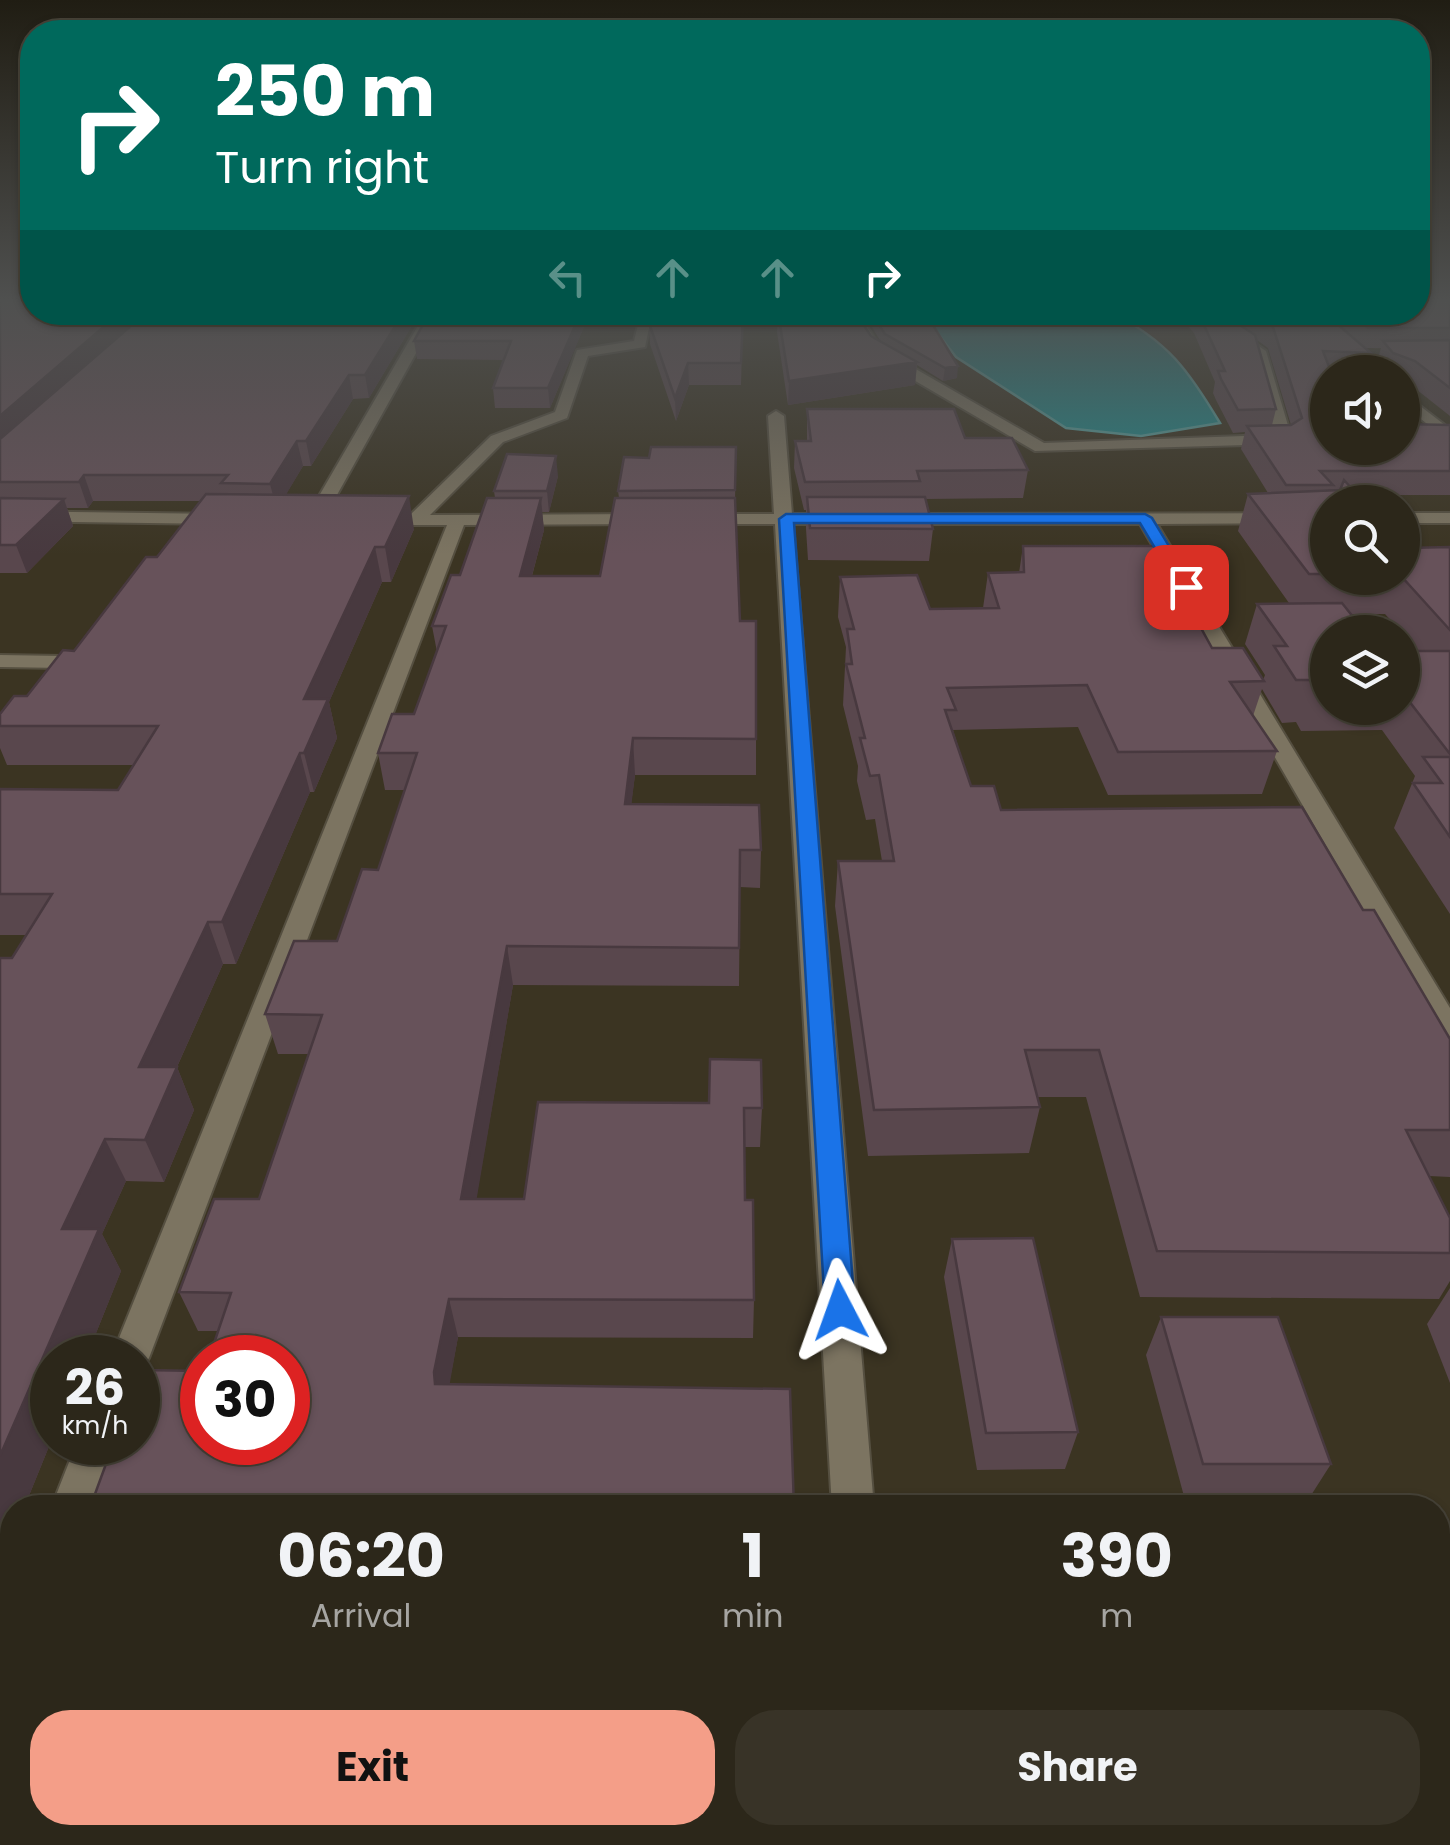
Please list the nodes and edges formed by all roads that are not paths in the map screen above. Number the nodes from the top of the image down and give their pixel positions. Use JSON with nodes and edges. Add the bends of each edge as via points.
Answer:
{"nodes":[{"id":1,"x":396,"y":383,"type":"edge"},
{"id":2,"x":572,"y":383,"type":"edge"},
{"id":3,"x":929,"y":383,"type":"edge"},
{"id":4,"x":1268,"y":383,"type":"edge"},
{"id":5,"x":1420,"y":411,"type":"edge"},
{"id":6,"x":776,"y":416,"type":"dead end"},
{"id":7,"x":1450,"y":437,"type":"edge"},
{"id":8,"x":0,"y":516,"type":"edge"},
{"id":9,"x":1145,"y":518,"type":"junction"},
{"id":10,"x":1310,"y":518,"type":"edge"},
{"id":11,"x":1420,"y":518,"type":"edge"},
{"id":12,"x":1450,"y":518,"type":"edge"},
{"id":13,"x":235,"y":519,"type":"edge"},
{"id":14,"x":786,"y":519,"type":"junction"},
{"id":15,"x":294,"y":520,"type":"edge"},
{"id":16,"x":364,"y":520,"type":"edge"},
{"id":17,"x":457,"y":520,"type":"junction"},
{"id":18,"x":414,"y":521,"type":"junction"},
{"id":19,"x":0,"y":661,"type":"edge"},
{"id":20,"x":42,"y":688,"type":"edge"},
{"id":21,"x":1450,"y":1033,"type":"edge"},
{"id":22,"x":139,"y":1335,"type":"edge"},
{"id":23,"x":88,"y":1465,"type":"edge"},
{"id":24,"x":77,"y":1495,"type":"edge"},
{"id":25,"x":852,"y":1495,"type":"edge"}],
"edges":[{"from":1,"to":15,"type":"street","via":[[322,520]]},
{"from":2,"to":18,"type":"street","via":[[562,415],[497,439]]},
{"from":3,"to":4,"type":"street","via":[[1041,448],[1284,439]]},
{"from":5,"to":7,"type":"street"},
{"from":6,"to":14,"type":"street"},
{"from":8,"to":13,"type":"street"},
{"from":9,"to":10,"type":"street"},
{"from":9,"to":14,"type":"street"},
{"from":9,"to":21,"type":"street"},
{"from":11,"to":12,"type":"street"},
{"from":14,"to":17,"type":"street"},
{"from":14,"to":25,"type":"street"},
{"from":16,"to":18,"type":"street"},
{"from":17,"to":18,"type":"street"},
{"from":17,"to":22,"type":"street"},
{"from":19,"to":20,"type":"street","via":[[63,662]]},
{"from":23,"to":24,"type":"street"}]}
